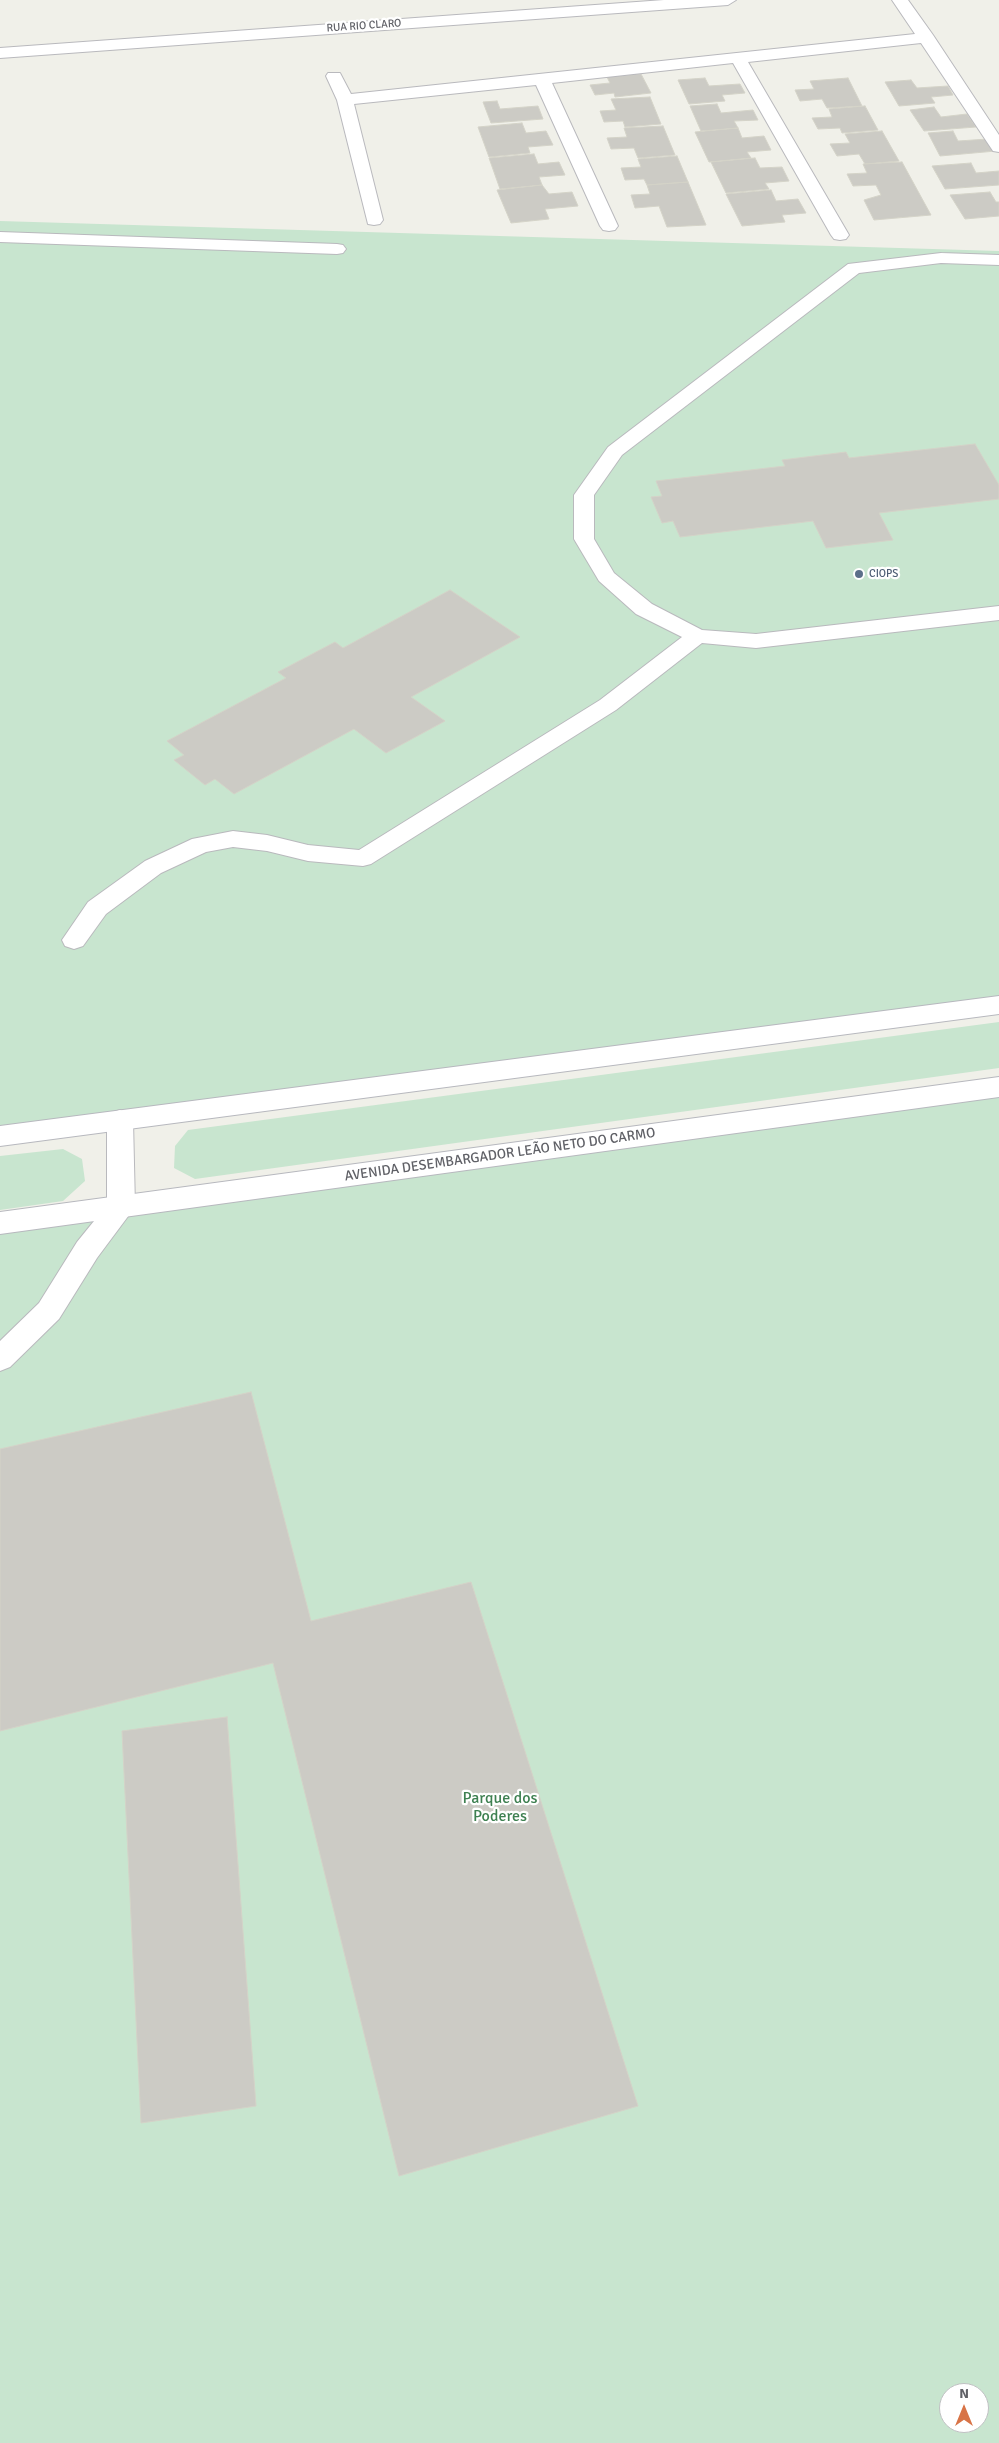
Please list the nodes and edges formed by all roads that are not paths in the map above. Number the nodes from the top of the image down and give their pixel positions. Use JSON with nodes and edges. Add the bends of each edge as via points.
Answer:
{"nodes":[{"id":1,"x":728,"y":0,"type":"edge"},
{"id":2,"x":900,"y":0,"type":"edge"},
{"id":3,"x":927,"y":38,"type":"junction"},
{"id":4,"x":0,"y":53,"type":"edge"},
{"id":5,"x":738,"y":58,"type":"junction"},
{"id":6,"x":334,"y":76,"type":"dead end"},
{"id":7,"x":542,"y":79,"type":"junction"},
{"id":8,"x":345,"y":100,"type":"junction"},
{"id":9,"x":999,"y":147,"type":"edge"},
{"id":10,"x":374,"y":220,"type":"dead end"},
{"id":11,"x":609,"y":226,"type":"dead end"},
{"id":12,"x":840,"y":236,"type":"dead end"},
{"id":13,"x":0,"y":237,"type":"edge"},
{"id":14,"x":337,"y":249,"type":"dead end"},
{"id":15,"x":999,"y":260,"type":"edge"},
{"id":16,"x":999,"y":613,"type":"edge"},
{"id":17,"x":697,"y":636,"type":"junction"},
{"id":18,"x":74,"y":940,"type":"dead end"},
{"id":19,"x":999,"y":1005,"type":"edge"},
{"id":20,"x":999,"y":1087,"type":"edge"},
{"id":21,"x":120,"y":1120,"type":"junction"},
{"id":22,"x":0,"y":1136,"type":"edge"},
{"id":23,"x":121,"y":1207,"type":"junction"},
{"id":24,"x":0,"y":1223,"type":"edge"},
{"id":25,"x":0,"y":1358,"type":"edge"}],
"edges":[{"from":1,"to":4,"type":"main road","name":"RUA RIO CLARO"},
{"from":2,"to":3,"type":"main road"},
{"from":3,"to":5,"type":"main road"},
{"from":3,"to":9,"type":"main road"},
{"from":5,"to":7,"type":"main road"},
{"from":5,"to":12,"type":"main road"},
{"from":6,"to":8,"type":"main road"},
{"from":7,"to":8,"type":"main road"},
{"from":7,"to":11,"type":"main road"},
{"from":8,"to":10,"type":"main road"},
{"from":13,"to":14,"type":"main road"},
{"from":15,"to":17,"type":"main road","via":[[941,258],[854,268],[615,451],[584,496],[584,539],[606,577],[644,609]]},
{"from":16,"to":17,"type":"main road","via":[[756,641]]},
{"from":17,"to":18,"type":"main road","via":[[608,705],[363,858],[308,853],[233,838],[200,845],[153,867],[97,908]]},
{"from":19,"to":21,"type":"main road"},
{"from":20,"to":23,"type":"main road","name":"AVENIDA DESEMBARGADOR LEÃO NETO DO CARMO"},
{"from":21,"to":22,"type":"main road"},
{"from":21,"to":23,"type":"main road"},
{"from":23,"to":24,"type":"main road","name":"AVENIDA DESEMBARGADOR LEÃO NETO DO CARMO"},
{"from":23,"to":25,"type":"main road","via":[[87,1250],[49,1311]]}]}
